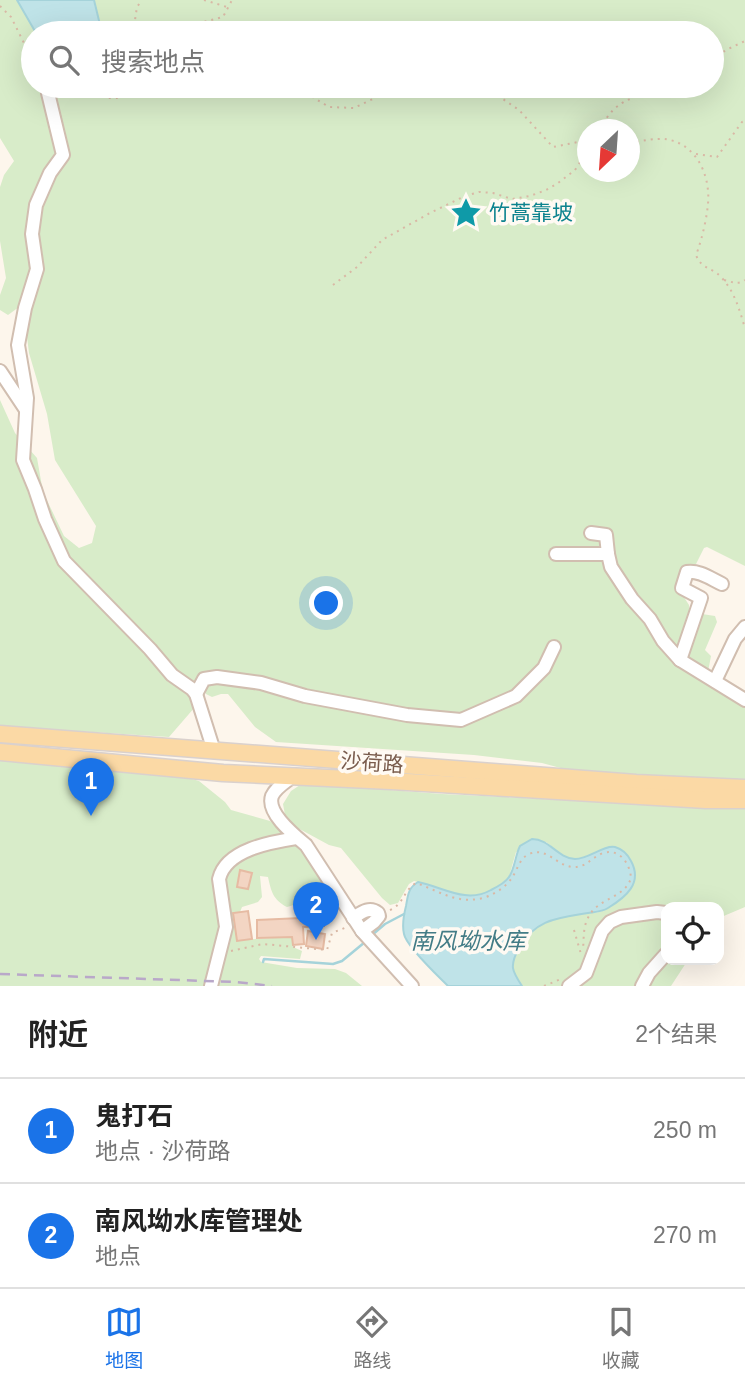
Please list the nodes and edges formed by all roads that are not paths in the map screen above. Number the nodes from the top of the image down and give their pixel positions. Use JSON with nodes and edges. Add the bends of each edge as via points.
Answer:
{"nodes":[{"id":1,"x":49,"y":98,"type":"edge"},
{"id":2,"x":0,"y":371,"type":"edge"},
{"id":3,"x":26,"y":410,"type":"junction"},
{"id":4,"x":592,"y":533,"type":"dead end"},
{"id":5,"x":556,"y":554,"type":"dead end"},
{"id":6,"x":608,"y":554,"type":"junction"},
{"id":7,"x":722,"y":584,"type":"dead end"},
{"id":8,"x":745,"y":627,"type":"edge"},
{"id":9,"x":554,"y":647,"type":"dead end"},
{"id":10,"x":680,"y":660,"type":"junction"},
{"id":11,"x":715,"y":681,"type":"junction"},
{"id":12,"x":196,"y":694,"type":"junction"},
{"id":13,"x":745,"y":700,"type":"edge"},
{"id":14,"x":0,"y":734,"type":"edge"},
{"id":15,"x":214,"y":751,"type":"junction"},
{"id":16,"x":0,"y":752,"type":"edge"},
{"id":17,"x":293,"y":776,"type":"junction"},
{"id":18,"x":745,"y":788,"type":"edge"},
{"id":19,"x":745,"y":800,"type":"edge"},
{"id":20,"x":297,"y":838,"type":"junction"},
{"id":21,"x":661,"y":912,"type":"edge"},
{"id":22,"x":379,"y":914,"type":"road end"},
{"id":23,"x":360,"y":927,"type":"junction"},
{"id":24,"x":661,"y":960,"type":"edge"},
{"id":25,"x":211,"y":986,"type":"edge"},
{"id":26,"x":412,"y":986,"type":"edge"},
{"id":27,"x":569,"y":986,"type":"edge"},
{"id":28,"x":642,"y":986,"type":"edge"}],
"edges":[{"from":1,"to":3,"type":"lane","via":[[63,155],[36,205],[32,234],[37,269],[18,345]]},
{"from":2,"to":3,"type":"lane"},
{"from":3,"to":12,"type":"lane","via":[[23,460],[64,561],[172,675]]},
{"from":4,"to":6,"type":"lane","via":[[606,534]]},
{"from":5,"to":6,"type":"lane"},
{"from":6,"to":10,"type":"lane","via":[[632,599]]},
{"from":7,"to":10,"type":"lane","via":[[687,572],[683,590],[701,598]]},
{"from":8,"to":11,"type":"lane"},
{"from":9,"to":12,"type":"lane","via":[[544,668],[516,696],[461,720],[407,715],[217,677],[204,680]]},
{"from":10,"to":11,"type":"lane"},
{"from":11,"to":13,"type":"lane"},
{"from":12,"to":15,"type":"lane"},
{"from":14,"to":15,"type":"main road","name":"沙荷路"},
{"from":15,"to":18,"type":"main road","name":"沙荷路"},
{"from":16,"to":17,"type":"main road","name":"沙荷路"},
{"from":17,"to":19,"type":"main road","name":"沙荷路"},
{"from":17,"to":20,"type":"lane","via":[[275,791],[271,804]]},
{"from":20,"to":23,"type":"lane"},
{"from":20,"to":25,"type":"lane","via":[[245,851],[224,867],[219,879],[226,927]]},
{"from":21,"to":27,"type":"lane","via":[[610,922],[586,973]]},
{"from":22,"to":23,"type":"lane"},
{"from":23,"to":26,"type":"lane"},
{"from":24,"to":28,"type":"lane"}]}
